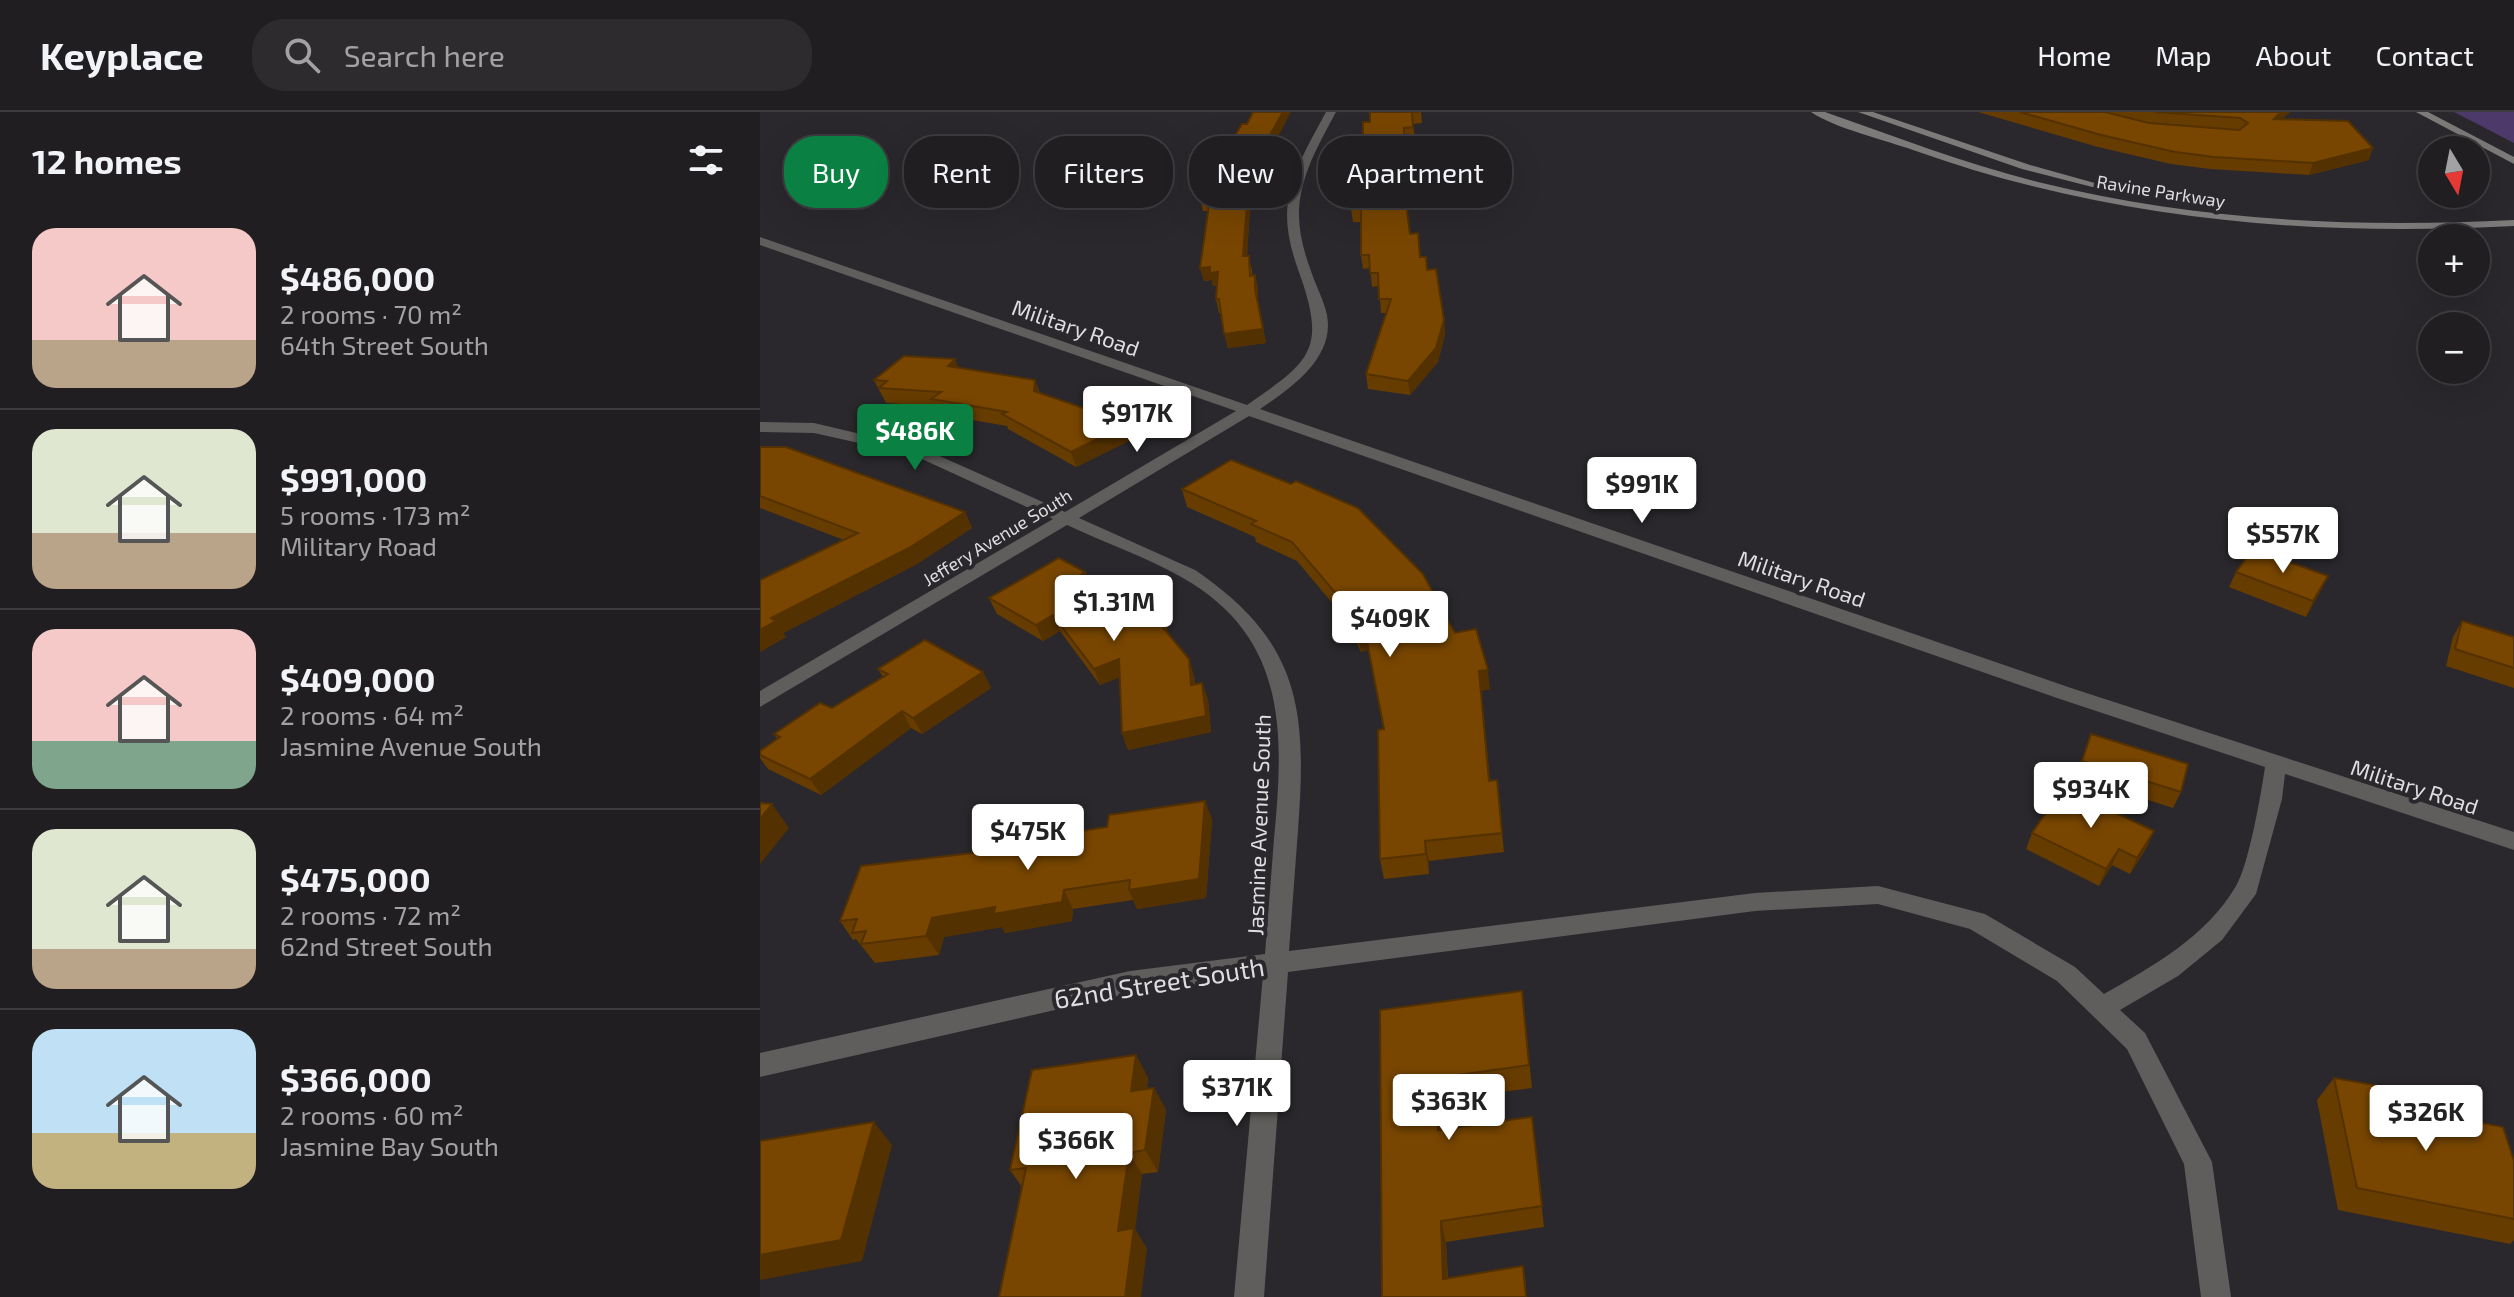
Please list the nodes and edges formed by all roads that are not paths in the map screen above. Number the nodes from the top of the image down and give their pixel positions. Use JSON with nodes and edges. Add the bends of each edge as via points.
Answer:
{"nodes":[{"id":1,"x":1331,"y":112,"type":"edge"},
{"id":2,"x":1816,"y":112,"type":"edge"},
{"id":3,"x":1863,"y":112,"type":"edge"},
{"id":4,"x":2421,"y":112,"type":"edge"},
{"id":5,"x":2447,"y":112,"type":"edge"},
{"id":6,"x":2514,"y":147,"type":"edge"},
{"id":7,"x":2514,"y":161,"type":"edge"},
{"id":8,"x":2445,"y":213,"type":"dead end"},
{"id":9,"x":2514,"y":223,"type":"edge"},
{"id":10,"x":760,"y":241,"type":"edge"},
{"id":11,"x":1247,"y":411,"type":"junction"},
{"id":12,"x":760,"y":427,"type":"edge"},
{"id":13,"x":1067,"y":520,"type":"junction"},
{"id":14,"x":760,"y":700,"type":"edge"},
{"id":15,"x":2276,"y":764,"type":"junction"},
{"id":16,"x":2514,"y":841,"type":"edge"},
{"id":17,"x":1277,"y":963,"type":"junction"},
{"id":18,"x":2101,"y":1008,"type":"junction"},
{"id":19,"x":760,"y":1065,"type":"edge"},
{"id":20,"x":1249,"y":1297,"type":"edge"},
{"id":21,"x":2216,"y":1297,"type":"edge"}],
"edges":[{"from":1,"to":11,"type":"street","name":"Jeffery Avenue South","via":[[1302,167],[1293,215],[1320,335],[1309,360]]},
{"from":2,"to":9,"type":"street","name":"Ravine Parkway","via":[[2008,178],[2163,211],[2333,228]]},
{"from":3,"to":8,"type":"street","name":"Ravine Parkway","via":[[2041,172],[2148,195],[2302,213]]},
{"from":4,"to":7,"type":"street"},
{"from":5,"to":6,"type":"street"},
{"from":10,"to":11,"type":"street","name":"Military Road"},
{"from":11,"to":13,"type":"street","name":"Jeffery Avenue South"},
{"from":11,"to":15,"type":"street","name":"Military Road"},
{"from":12,"to":13,"type":"street","name":"Jasmine Avenue South","via":[[814,428],[918,452]]},
{"from":13,"to":14,"type":"street","name":"Jeffery Avenue South"},
{"from":13,"to":17,"type":"street","name":"Jasmine Avenue South","via":[[1215,590],[1260,637],[1275,666],[1290,734]]},
{"from":15,"to":16,"type":"street","name":"Military Road"},
{"from":15,"to":18,"type":"street","via":[[2248,888],[2203,942],[2169,969]]},
{"from":17,"to":18,"type":"street","name":"62nd Street South","via":[[1755,902],[1878,895],[1977,921],[2066,974]]},
{"from":17,"to":19,"type":"street","name":"62nd Street South","via":[[1058,996]]},
{"from":17,"to":20,"type":"street","name":"Jasmine Avenue South"},
{"from":18,"to":21,"type":"street","name":"62nd Street South","via":[[2136,1041],[2198,1162]]}]}
